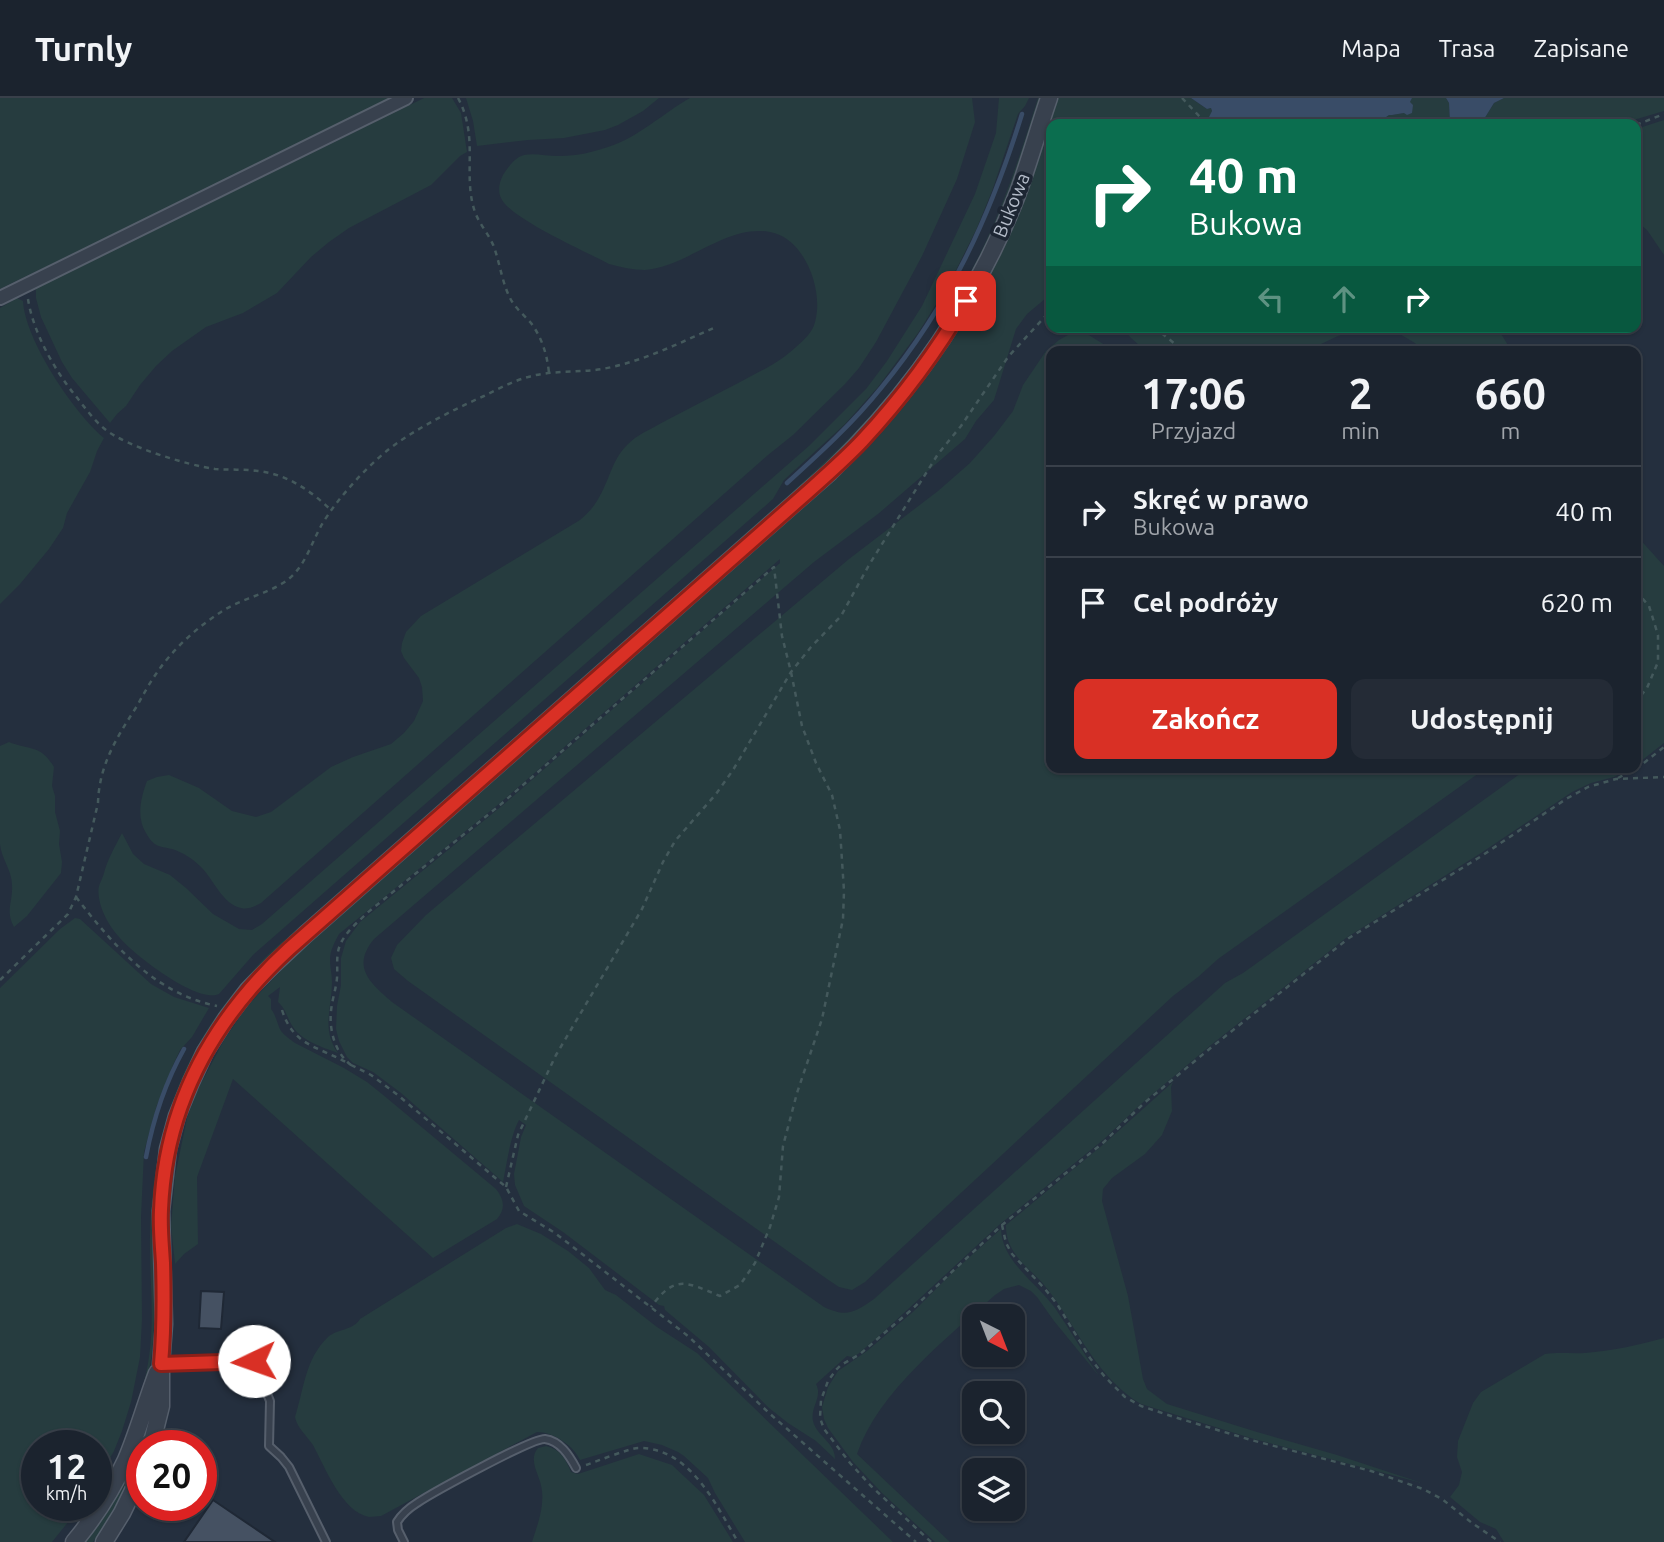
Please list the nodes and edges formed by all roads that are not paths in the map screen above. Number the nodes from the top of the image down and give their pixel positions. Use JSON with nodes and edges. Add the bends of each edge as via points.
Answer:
{"nodes":[{"id":1,"x":406,"y":98,"type":"edge"},
{"id":2,"x":1049,"y":98,"type":"edge"},
{"id":3,"x":0,"y":298,"type":"edge"},
{"id":4,"x":161,"y":1364,"type":"junction"},
{"id":5,"x":155,"y":1430,"type":"edge"},
{"id":6,"x":576,"y":1468,"type":"road end"},
{"id":7,"x":126,"y":1505,"type":"edge"},
{"id":8,"x":74,"y":1542,"type":"edge"},
{"id":9,"x":104,"y":1542,"type":"edge"},
{"id":10,"x":326,"y":1542,"type":"edge"},
{"id":11,"x":404,"y":1542,"type":"edge"}],
"edges":[{"from":1,"to":3,"type":"street"},
{"from":2,"to":4,"type":"street","name":"Bukowa","via":[[1017,194],[972,289],[918,374],[861,442],[289,949],[226,1019],[191,1082],[168,1149],[161,1211]]},
{"from":4,"to":5,"type":"street","name":"Bukowa","via":[[161,1406]]},
{"from":4,"to":8,"type":"street","name":"Bukowa","via":[[126,1459]]},
{"from":4,"to":10,"type":"lane","via":[[254,1361],[270,1401],[270,1446],[289,1467]]},
{"from":6,"to":11,"type":"lane","via":[[555,1443],[540,1439],[520,1447],[408,1509],[397,1522]]},
{"from":7,"to":9,"type":"street"}]}
